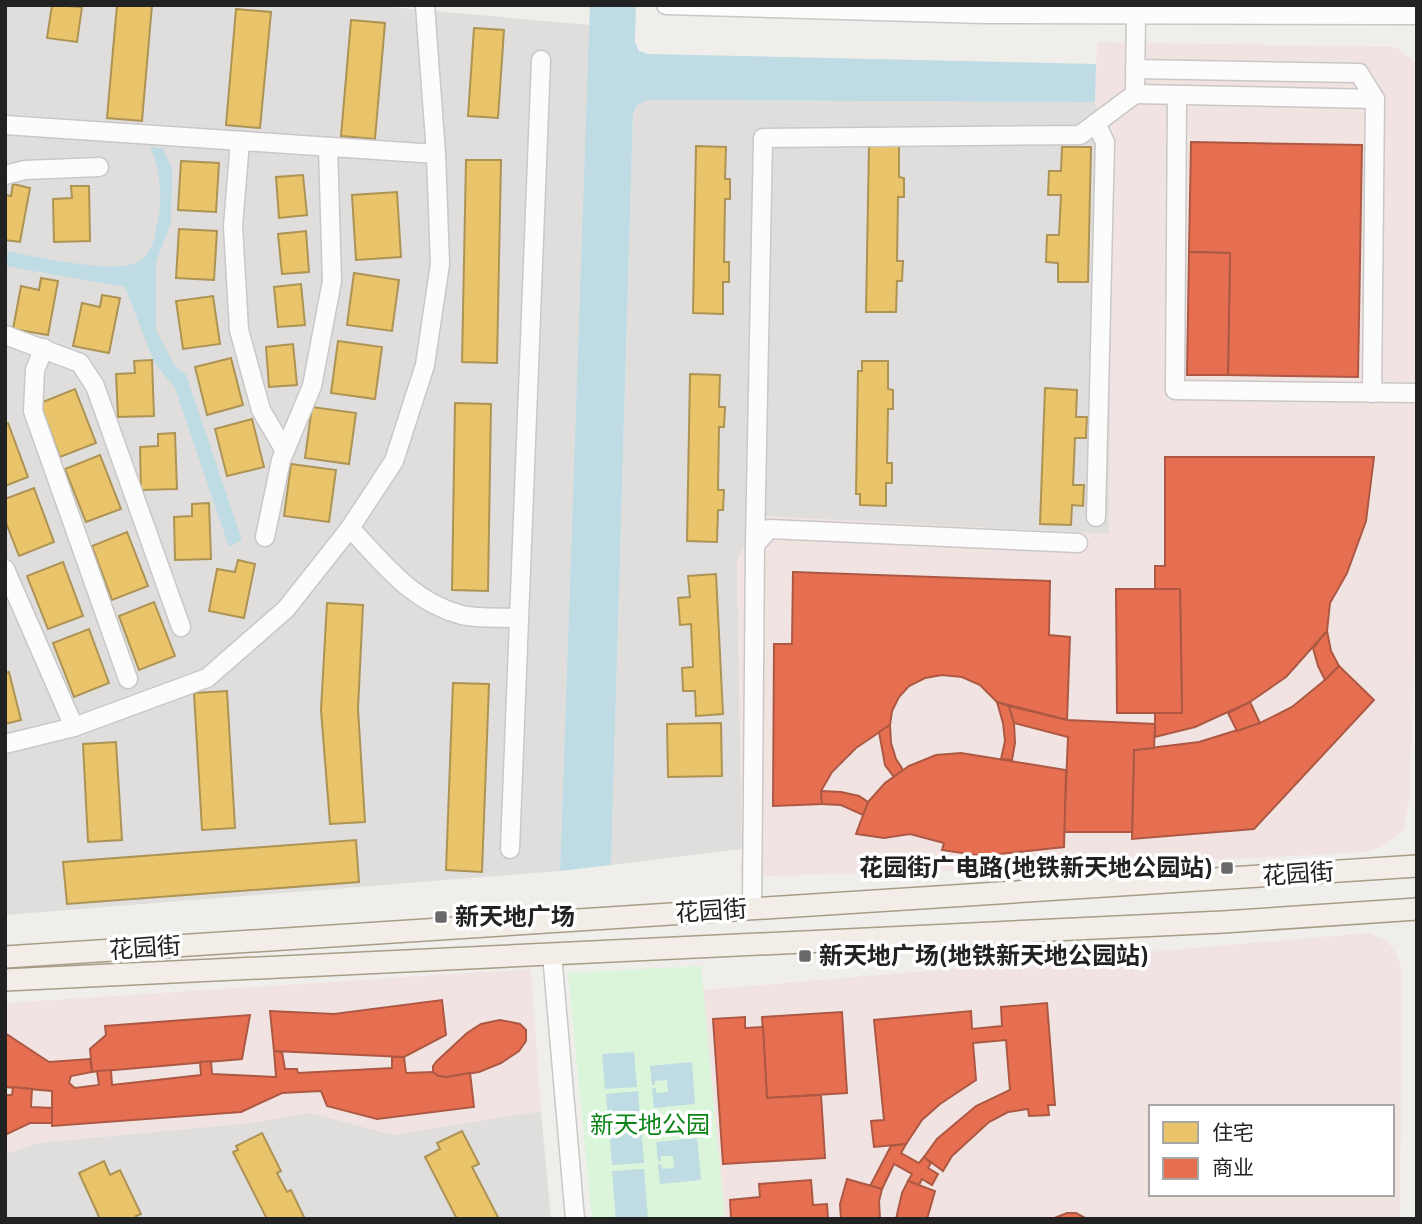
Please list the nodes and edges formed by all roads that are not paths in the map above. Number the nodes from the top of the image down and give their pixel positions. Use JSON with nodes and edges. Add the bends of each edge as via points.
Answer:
{"nodes":[{"id":1,"x":425,"y":5,"type":"edge"},
{"id":2,"x":666,"y":5,"type":"edge"},
{"id":3,"x":1136,"y":14,"type":"junction"},
{"id":4,"x":1417,"y":15,"type":"edge"},
{"id":5,"x":541,"y":60,"type":"dead end"},
{"id":6,"x":1135,"y":69,"type":"junction"},
{"id":7,"x":1135,"y":94,"type":"junction"},
{"id":8,"x":1177,"y":95,"type":"junction"},
{"id":9,"x":1374,"y":99,"type":"junction"},
{"id":10,"x":1096,"y":122,"type":"junction"},
{"id":11,"x":5,"y":125,"type":"edge"},
{"id":12,"x":240,"y":141,"type":"junction"},
{"id":13,"x":328,"y":147,"type":"junction"},
{"id":14,"x":436,"y":154,"type":"junction"},
{"id":15,"x":99,"y":167,"type":"dead end"},
{"id":16,"x":5,"y":175,"type":"edge"},
{"id":17,"x":5,"y":335,"type":"edge"},
{"id":18,"x":44,"y":348,"type":"junction"},
{"id":19,"x":1372,"y":393,"type":"junction"},
{"id":20,"x":1417,"y":393,"type":"edge"},
{"id":21,"x":285,"y":451,"type":"junction"},
{"id":22,"x":1096,"y":517,"type":"dead end"},
{"id":23,"x":351,"y":528,"type":"junction"},
{"id":24,"x":265,"y":537,"type":"dead end"},
{"id":25,"x":1078,"y":543,"type":"dead end"},
{"id":26,"x":755,"y":545,"type":"junction"},
{"id":27,"x":5,"y":569,"type":"edge"},
{"id":28,"x":517,"y":618,"type":"junction"},
{"id":29,"x":181,"y":627,"type":"dead end"},
{"id":30,"x":128,"y":679,"type":"dead end"},
{"id":31,"x":74,"y":727,"type":"junction"},
{"id":32,"x":5,"y":744,"type":"edge"},
{"id":33,"x":510,"y":849,"type":"dead end"},
{"id":34,"x":1417,"y":866,"type":"edge"},
{"id":35,"x":752,"y":909,"type":"junction"},
{"id":36,"x":1417,"y":909,"type":"edge"},
{"id":37,"x":552,"y":954,"type":"junction"},
{"id":38,"x":5,"y":957,"type":"edge"},
{"id":39,"x":5,"y":980,"type":"edge"},
{"id":40,"x":575,"y":1219,"type":"edge"}],
"edges":[{"from":1,"to":14,"type":"street"},
{"from":2,"to":3,"type":"street"},
{"from":3,"to":4,"type":"street"},
{"from":3,"to":6,"type":"street"},
{"from":5,"to":28,"type":"street"},
{"from":6,"to":7,"type":"street"},
{"from":6,"to":9,"type":"street","via":[[1359,72]]},
{"from":7,"to":8,"type":"street"},
{"from":7,"to":10,"type":"street"},
{"from":8,"to":9,"type":"street"},
{"from":8,"to":19,"type":"street","via":[[1175,390]]},
{"from":9,"to":19,"type":"street"},
{"from":10,"to":22,"type":"street","via":[[1105,142]]},
{"from":10,"to":26,"type":"street","via":[[1080,135],[763,138]]},
{"from":11,"to":12,"type":"street"},
{"from":12,"to":13,"type":"street"},
{"from":12,"to":21,"type":"street","via":[[233,226],[239,330],[261,410]]},
{"from":13,"to":14,"type":"street"},
{"from":13,"to":21,"type":"street","via":[[332,281],[312,386]]},
{"from":14,"to":23,"type":"street","via":[[440,264],[425,365],[394,461]]},
{"from":15,"to":16,"type":"street"},
{"from":17,"to":18,"type":"street"},
{"from":18,"to":29,"type":"street","via":[[80,363],[95,386]]},
{"from":18,"to":30,"type":"street","via":[[35,370],[33,411]]},
{"from":19,"to":20,"type":"street"},
{"from":21,"to":24,"type":"street"},
{"from":23,"to":28,"type":"street","via":[[402,585],[435,604],[463,615]]},
{"from":23,"to":31,"type":"street","via":[[286,609],[207,678]]},
{"from":25,"to":26,"type":"street","via":[[769,529]]},
{"from":26,"to":35,"type":"street"},
{"from":27,"to":31,"type":"street"},
{"from":28,"to":33,"type":"street"},
{"from":31,"to":32,"type":"street"},
{"from":34,"to":35,"type":"main road","name":"花园街"},
{"from":35,"to":38,"type":"main road","name":"花园街"},
{"from":36,"to":37,"type":"main road","name":"花园街"},
{"from":37,"to":39,"type":"main road","name":"花园街"},
{"from":37,"to":40,"type":"street"}]}
